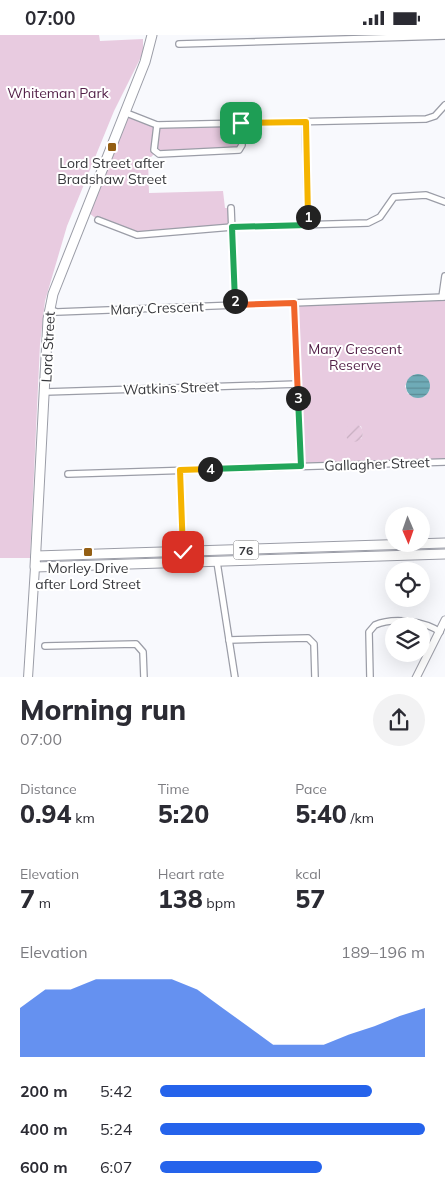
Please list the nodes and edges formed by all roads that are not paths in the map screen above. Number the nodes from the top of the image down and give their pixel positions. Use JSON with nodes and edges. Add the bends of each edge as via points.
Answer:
{"nodes":[{"id":1,"x":152,"y":35,"type":"edge"},
{"id":2,"x":246,"y":35,"type":"edge"},
{"id":3,"x":436,"y":36,"type":"edge"},
{"id":4,"x":445,"y":36,"type":"edge"},
{"id":5,"x":342,"y":37,"type":"edge"},
{"id":6,"x":247,"y":42,"type":"junction"},
{"id":7,"x":179,"y":44,"type":"dead end"},
{"id":8,"x":445,"y":105,"type":"edge"},
{"id":9,"x":124,"y":112,"type":"junction"},
{"id":10,"x":306,"y":122,"type":"junction"},
{"id":11,"x":241,"y":123,"type":"junction"},
{"id":12,"x":157,"y":125,"type":"junction"},
{"id":13,"x":445,"y":202,"type":"edge"},
{"id":14,"x":231,"y":208,"type":"dead end"},
{"id":15,"x":98,"y":220,"type":"dead end"},
{"id":16,"x":308,"y":225,"type":"junction"},
{"id":17,"x":232,"y":227,"type":"junction"},
{"id":18,"x":445,"y":276,"type":"edge"},
{"id":19,"x":444,"y":297,"type":"edge"},
{"id":20,"x":294,"y":303,"type":"junction"},
{"id":21,"x":235,"y":305,"type":"junction"},
{"id":22,"x":49,"y":309,"type":"junction"},
{"id":23,"x":298,"y":384,"type":"junction"},
{"id":24,"x":45,"y":393,"type":"junction"},
{"id":25,"x":445,"y":462,"type":"edge"},
{"id":26,"x":301,"y":466,"type":"junction"},
{"id":27,"x":180,"y":470,"type":"junction"},
{"id":28,"x":68,"y":474,"type":"dead end"},
{"id":29,"x":445,"y":543,"type":"edge"},
{"id":30,"x":183,"y":552,"type":"junction"},
{"id":31,"x":445,"y":554,"type":"edge"},
{"id":32,"x":36,"y":556,"type":"junction"},
{"id":33,"x":217,"y":562,"type":"junction"},
{"id":34,"x":35,"y":567,"type":"junction"},
{"id":35,"x":445,"y":620,"type":"edge"},
{"id":36,"x":442,"y":629,"type":"edge"},
{"id":37,"x":230,"y":640,"type":"junction"},
{"id":38,"x":45,"y":646,"type":"dead end"},
{"id":39,"x":28,"y":677,"type":"edge"},
{"id":40,"x":144,"y":677,"type":"edge"},
{"id":41,"x":236,"y":677,"type":"edge"},
{"id":42,"x":315,"y":677,"type":"edge"},
{"id":43,"x":370,"y":677,"type":"edge"},
{"id":44,"x":416,"y":677,"type":"edge"}],
"edges":[{"from":1,"to":9,"type":"main road","name":"Lord Street"},
{"from":2,"to":6,"type":"street"},
{"from":3,"to":4,"type":"street"},
{"from":3,"to":5,"type":"street"},
{"from":5,"to":6,"type":"street"},
{"from":6,"to":7,"type":"street"},
{"from":8,"to":10,"type":"street","via":[[435,116],[426,119]]},
{"from":9,"to":12,"type":"street"},
{"from":9,"to":22,"type":"main road","name":"Lord Street","via":[[58,276]]},
{"from":10,"to":11,"type":"street"},
{"from":10,"to":16,"type":"street"},
{"from":11,"to":12,"type":"street"},
{"from":11,"to":12,"type":"street","via":[[242,145],[239,150],[159,154],[154,149]]},
{"from":13,"to":16,"type":"street","via":[[426,195],[398,196],[390,199],[380,217],[373,222]]},
{"from":14,"to":17,"type":"street"},
{"from":15,"to":17,"type":"street","via":[[137,235]]},
{"from":16,"to":17,"type":"street"},
{"from":17,"to":21,"type":"street"},
{"from":18,"to":19,"type":"street"},
{"from":19,"to":20,"type":"street","name":"Mary Crescent"},
{"from":20,"to":21,"type":"street","name":"Mary Crescent"},
{"from":20,"to":23,"type":"street"},
{"from":21,"to":22,"type":"street","name":"Mary Crescent","via":[[56,312]]},
{"from":22,"to":24,"type":"main road","name":"Lord Street"},
{"from":23,"to":24,"type":"street","name":"Watkins Street"},
{"from":23,"to":26,"type":"street"},
{"from":24,"to":32,"type":"main road","name":"Lord Street"},
{"from":25,"to":26,"type":"street","name":"Gallagher Street"},
{"from":26,"to":27,"type":"street","name":"Gallagher Street"},
{"from":27,"to":28,"type":"street","name":"Gallagher Street"},
{"from":27,"to":30,"type":"street"},
{"from":29,"to":30,"type":"main road","number":"76"},
{"from":30,"to":32,"type":"main road","number":"76"},
{"from":31,"to":33,"type":"main road","number":"76"},
{"from":32,"to":34,"type":"main road","name":"Lord Street"},
{"from":33,"to":34,"type":"main road","number":"76"},
{"from":33,"to":37,"type":"street"},
{"from":34,"to":39,"type":"main road","name":"Lord Street"},
{"from":35,"to":36,"type":"street"},
{"from":36,"to":43,"type":"street","via":[[417,621],[375,625],[369,632]]},
{"from":36,"to":44,"type":"street"},
{"from":37,"to":41,"type":"street"},
{"from":37,"to":42,"type":"street","via":[[308,639],[314,644]]},
{"from":38,"to":40,"type":"street","via":[[136,644],[143,652]]}]}
